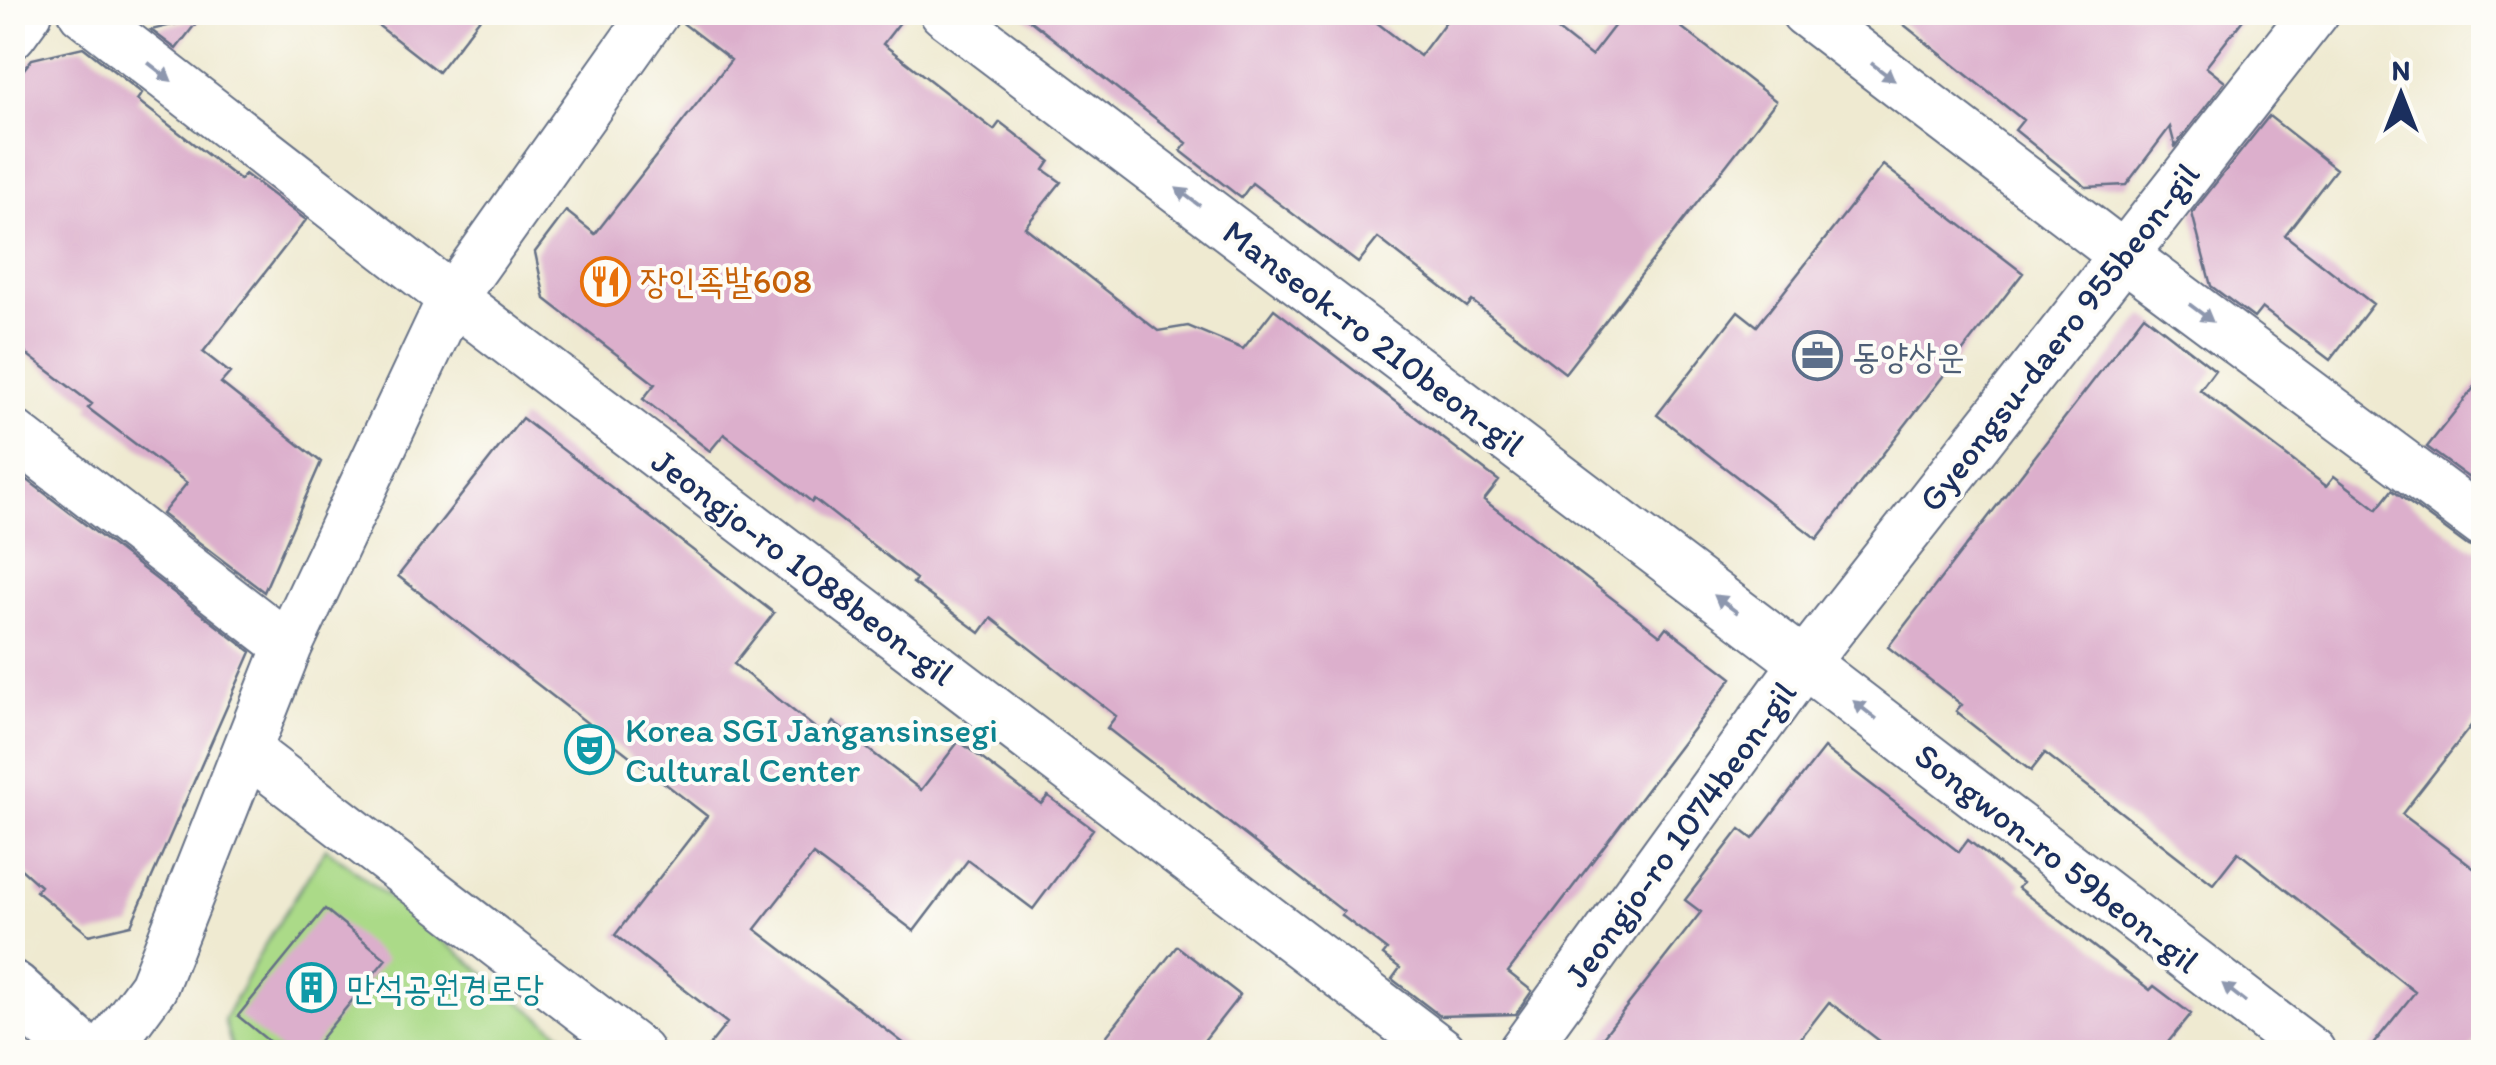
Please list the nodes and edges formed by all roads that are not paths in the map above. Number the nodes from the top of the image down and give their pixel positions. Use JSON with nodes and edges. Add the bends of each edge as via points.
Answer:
{"nodes":[{"id":1,"x":28,"y":12,"type":"edge"},
{"id":2,"x":82,"y":12,"type":"edge"},
{"id":3,"x":655,"y":12,"type":"edge"},
{"id":4,"x":944,"y":12,"type":"edge"},
{"id":5,"x":1805,"y":12,"type":"edge"},
{"id":6,"x":2315,"y":12,"type":"edge"},
{"id":7,"x":12,"y":34,"type":"edge"},
{"id":8,"x":2122,"y":255,"type":"junction"},
{"id":9,"x":452,"y":298,"type":"junction"},
{"id":10,"x":12,"y":433,"type":"edge"},
{"id":11,"x":2484,"y":524,"type":"edge"},
{"id":12,"x":288,"y":646,"type":"junction"},
{"id":13,"x":1804,"y":663,"type":"junction"},
{"id":14,"x":248,"y":751,"type":"junction"},
{"id":15,"x":12,"y":990,"type":"edge"},
{"id":16,"x":82,"y":1052,"type":"edge"},
{"id":17,"x":106,"y":1052,"type":"edge"},
{"id":18,"x":638,"y":1052,"type":"edge"},
{"id":19,"x":1442,"y":1052,"type":"edge"},
{"id":20,"x":1522,"y":1052,"type":"edge"},
{"id":21,"x":2311,"y":1052,"type":"edge"}],
"edges":[{"from":1,"to":7,"type":"street"},
{"from":2,"to":9,"type":"street","name":"Jeongjo-ro 1088beon-gil","one_way":true},
{"from":3,"to":9,"type":"street"},
{"from":13,"to":4,"type":"street","name":"Manseok-ro 210beon-gil","one_way":true},
{"from":5,"to":8,"type":"street","one_way":true},
{"from":6,"to":8,"type":"street","name":"Gyeongsu-daero 955beon-gil"},
{"from":8,"to":11,"type":"street","one_way":true},
{"from":8,"to":13,"type":"street","name":"Gyeongsu-daero 955beon-gil"},
{"from":9,"to":12,"type":"street"},
{"from":9,"to":19,"type":"street","name":"Jeongjo-ro 1088beon-gil"},
{"from":10,"to":12,"type":"street"},
{"from":12,"to":14,"type":"street"},
{"from":13,"to":20,"type":"street","name":"Jeongjo-ro 1074beon-gil"},
{"from":21,"to":13,"type":"street","name":"Songwon-ro 59beon-gil","one_way":true},
{"from":14,"to":17,"type":"street","via":[[153,987]]},
{"from":14,"to":18,"type":"street"},
{"from":15,"to":16,"type":"street"}]}
